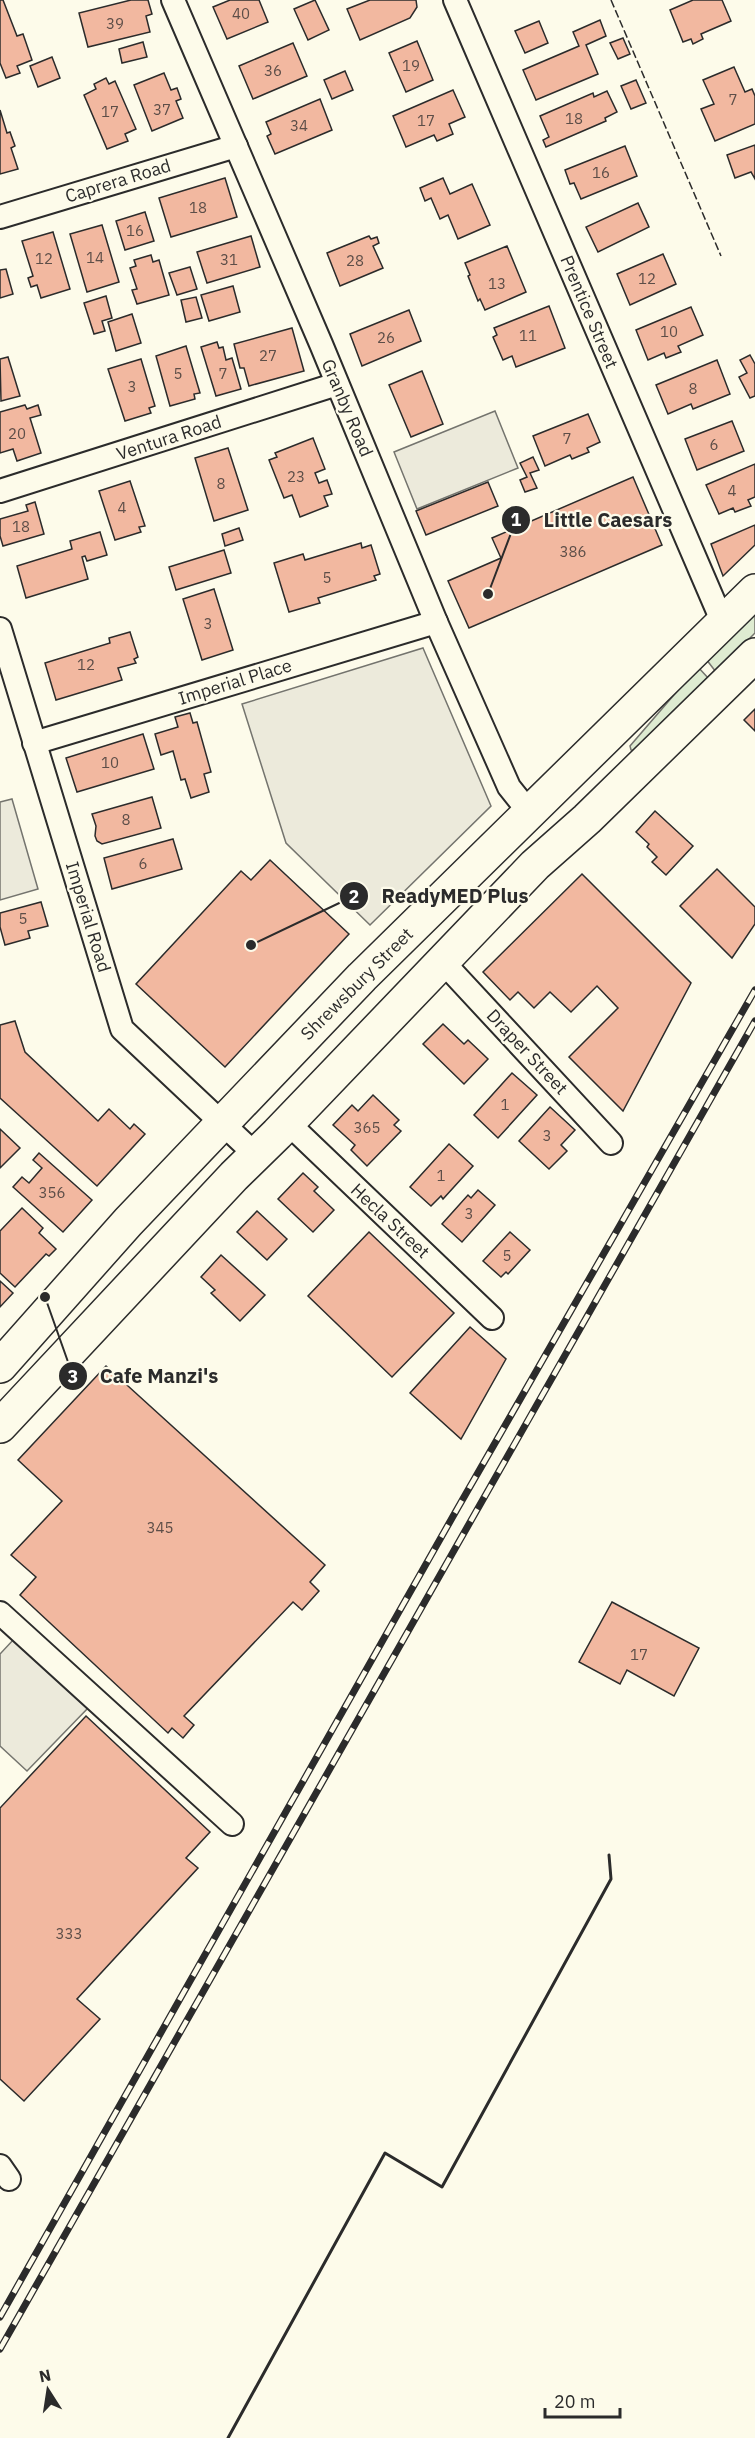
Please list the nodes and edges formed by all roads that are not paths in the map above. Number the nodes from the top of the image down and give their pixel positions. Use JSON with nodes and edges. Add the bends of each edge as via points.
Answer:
{"nodes":[{"id":1,"x":173,"y":0,"type":"edge"},
{"id":2,"x":455,"y":0,"type":"edge"},
{"id":3,"x":236,"y":146,"type":"junction"},
{"id":4,"x":0,"y":217,"type":"edge"},
{"id":5,"x":337,"y":384,"type":"junction"},
{"id":6,"x":0,"y":492,"type":"edge"},
{"id":7,"x":755,"y":591,"type":"edge"},
{"id":8,"x":436,"y":622,"type":"junction"},
{"id":9,"x":723,"y":623,"type":"junction"},
{"id":10,"x":0,"y":629,"type":"edge"},
{"id":11,"x":755,"y":655,"type":"edge"},
{"id":12,"x":34,"y":742,"type":"junction"},
{"id":13,"x":529,"y":812,"type":"junction"},
{"id":14,"x":444,"y":962,"type":"junction"},
{"id":15,"x":223,"y":1123,"type":"junction"},
{"id":16,"x":288,"y":1123,"type":"junction"},
{"id":17,"x":611,"y":1143,"type":"dead end"},
{"id":18,"x":256,"y":1155,"type":"junction"},
{"id":19,"x":492,"y":1318,"type":"dead end"},
{"id":20,"x":0,"y":1366,"type":"edge"},
{"id":21,"x":0,"y":1426,"type":"edge"},
{"id":22,"x":0,"y":1613,"type":"edge"},
{"id":23,"x":232,"y":1824,"type":"dead end"}],
"edges":[{"from":1,"to":3,"type":"street","name":"Granby Road"},
{"from":2,"to":9,"type":"street","name":"Prentice Street"},
{"from":3,"to":4,"type":"street","name":"Caprera Road"},
{"from":3,"to":5,"type":"street","name":"Granby Road"},
{"from":5,"to":6,"type":"street","name":"Ventura Road"},
{"from":5,"to":8,"type":"street","name":"Granby Road"},
{"from":7,"to":9,"type":"main road","name":"Shrewsbury Street"},
{"from":8,"to":12,"type":"street","name":"Imperial Place"},
{"from":8,"to":13,"type":"street","name":"Granby Road","via":[[509,787]]},
{"from":9,"to":13,"type":"main road","name":"Shrewsbury Street"},
{"from":10,"to":12,"type":"street","name":"Imperial Road"},
{"from":11,"to":14,"type":"main road","via":[[559,842]]},
{"from":12,"to":15,"type":"street","name":"Imperial Road","via":[[122,1029]]},
{"from":13,"to":15,"type":"main road","name":"Shrewsbury Street","via":[[362,977]]},
{"from":14,"to":16,"type":"main road"},
{"from":14,"to":17,"type":"street","name":"Draper Street"},
{"from":15,"to":18,"type":"street","name":"Imperial Road"},
{"from":15,"to":20,"type":"main road","name":"Shrewsbury Street","via":[[128,1222]]},
{"from":16,"to":18,"type":"main road"},
{"from":16,"to":19,"type":"street","name":"Hecla Street"},
{"from":18,"to":21,"type":"main road"},
{"from":22,"to":23,"type":"street"}]}
